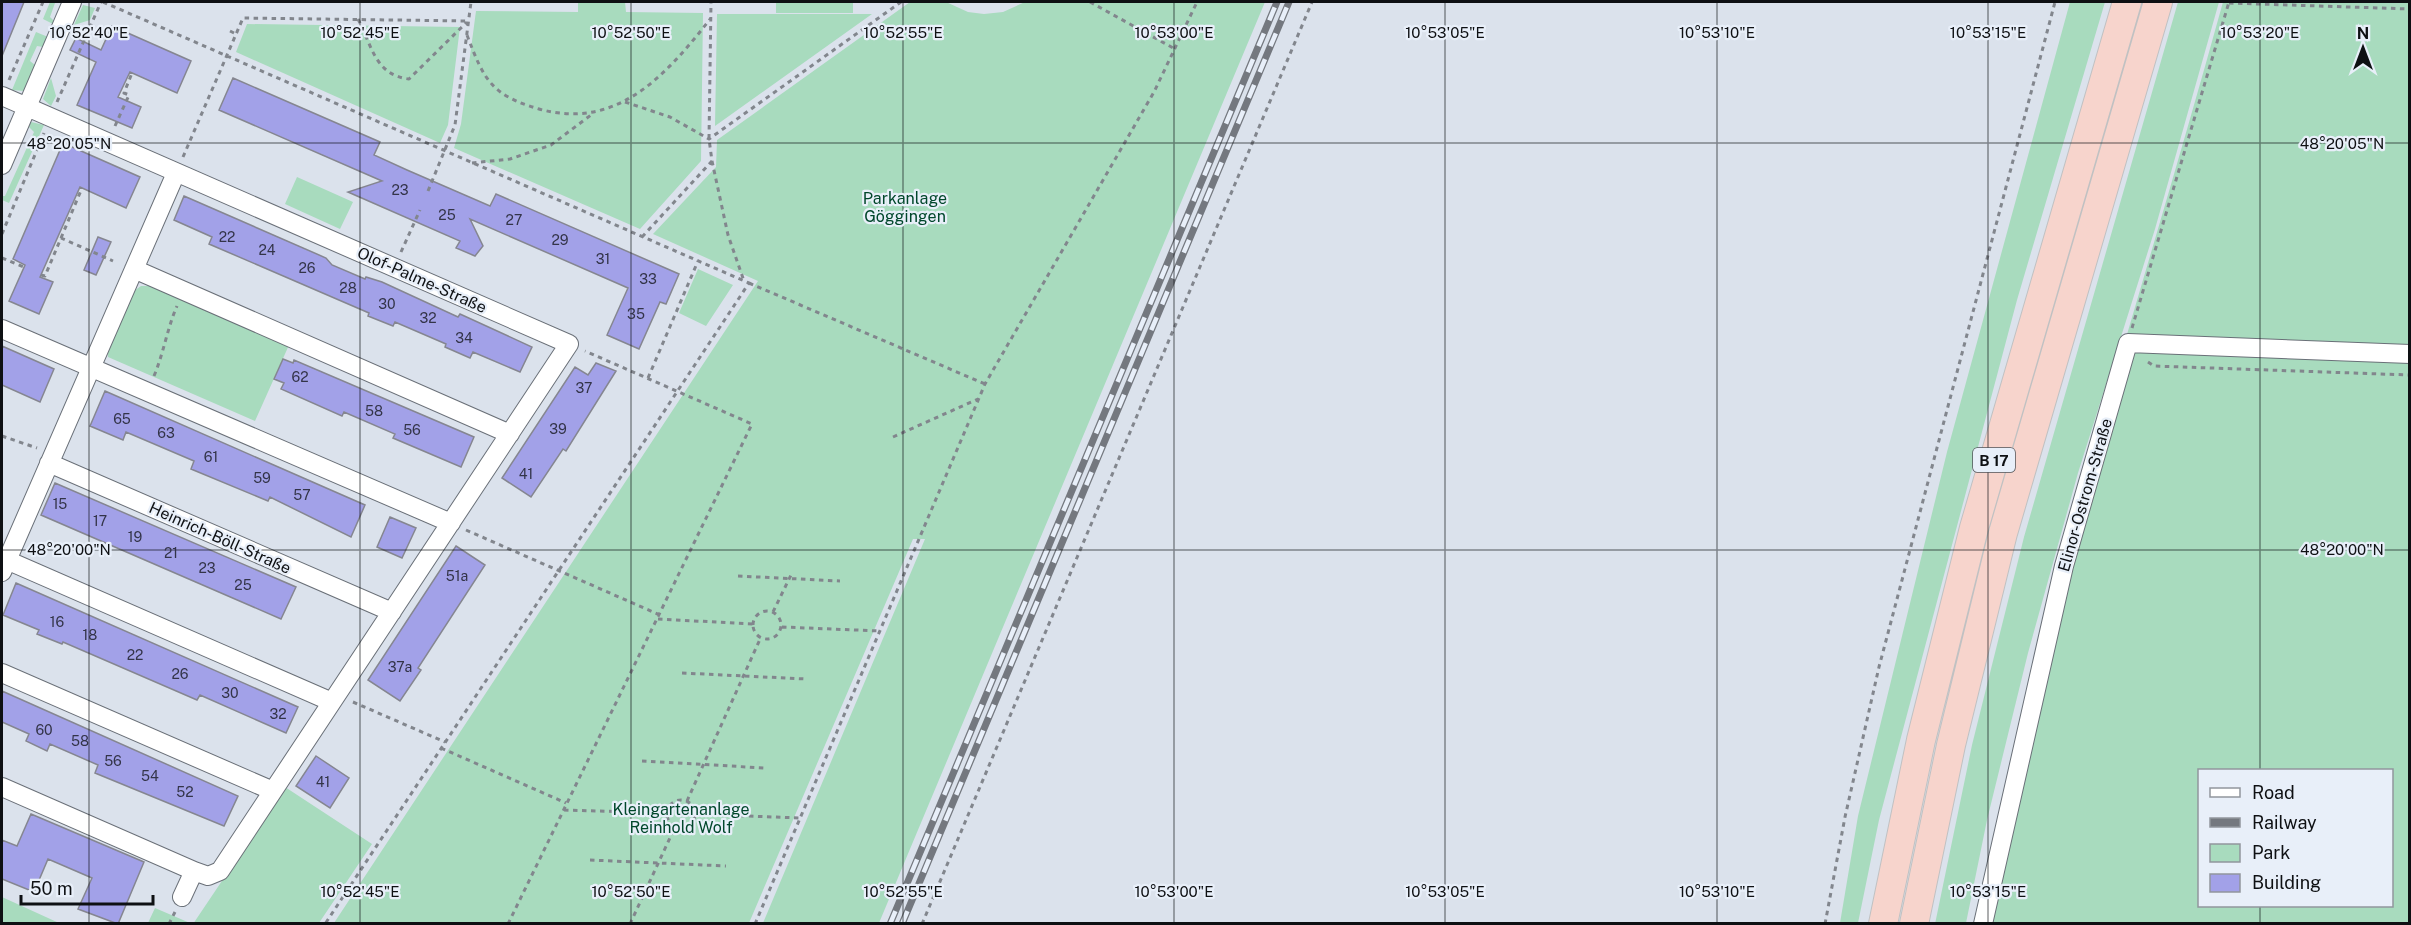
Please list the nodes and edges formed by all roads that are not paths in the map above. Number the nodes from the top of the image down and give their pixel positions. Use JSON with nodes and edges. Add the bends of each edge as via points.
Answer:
{"nodes":[{"id":1,"x":72,"y":2,"type":"edge"},
{"id":2,"x":2127,"y":2,"type":"edge"},
{"id":3,"x":2158,"y":2,"type":"edge"},
{"id":4,"x":2,"y":96,"type":"edge"},
{"id":5,"x":27,"y":107,"type":"junction"},
{"id":6,"x":2,"y":165,"type":"edge"},
{"id":7,"x":176,"y":173,"type":"junction"},
{"id":8,"x":134,"y":269,"type":"junction"},
{"id":9,"x":2,"y":329,"type":"edge"},
{"id":10,"x":2409,"y":354,"type":"edge"},
{"id":11,"x":91,"y":367,"type":"junction"},
{"id":12,"x":510,"y":434,"type":"junction"},
{"id":13,"x":51,"y":459,"type":"junction"},
{"id":14,"x":451,"y":523,"type":"junction"},
{"id":15,"x":3,"y":563,"type":"edge"},
{"id":16,"x":392,"y":612,"type":"junction"},
{"id":17,"x":2,"y":673,"type":"edge"},
{"id":18,"x":335,"y":699,"type":"junction"},
{"id":19,"x":2,"y":787,"type":"edge"},
{"id":20,"x":273,"y":791,"type":"junction"},
{"id":21,"x":194,"y":871,"type":"junction"},
{"id":22,"x":182,"y":897,"type":"dead end"},
{"id":23,"x":1883,"y":924,"type":"edge"},
{"id":24,"x":1914,"y":924,"type":"edge"},
{"id":25,"x":1983,"y":924,"type":"edge"}],
"edges":[{"from":1,"to":5,"type":"street"},
{"from":2,"to":23,"type":"highway","number":"B 17","via":[[1974,528],[1921,740]]},
{"from":3,"to":24,"type":"highway","number":"B 17","via":[[2003,533],[1951,745]]},
{"from":4,"to":5,"type":"street","name":"Olof-Palme-Straße"},
{"from":5,"to":6,"type":"street"},
{"from":5,"to":7,"type":"street","name":"Olof-Palme-Straße"},
{"from":7,"to":8,"type":"street"},
{"from":7,"to":12,"type":"street","name":"Olof-Palme-Straße","via":[[569,344]]},
{"from":8,"to":11,"type":"street"},
{"from":8,"to":12,"type":"street"},
{"from":9,"to":11,"type":"street"},
{"from":10,"to":25,"type":"street","name":"Elinor-Ostrom-Straße","via":[[2128,343],[2064,566]]},
{"from":11,"to":13,"type":"street"},
{"from":11,"to":14,"type":"street"},
{"from":12,"to":14,"type":"street"},
{"from":13,"to":15,"type":"street"},
{"from":13,"to":16,"type":"street","name":"Heinrich-Böll-Straße"},
{"from":14,"to":16,"type":"street"},
{"from":15,"to":18,"type":"street"},
{"from":16,"to":18,"type":"street"},
{"from":17,"to":20,"type":"street"},
{"from":18,"to":20,"type":"street"},
{"from":19,"to":21,"type":"street"},
{"from":20,"to":21,"type":"street","via":[[220,871],[208,876]]},
{"from":21,"to":22,"type":"street"}]}
